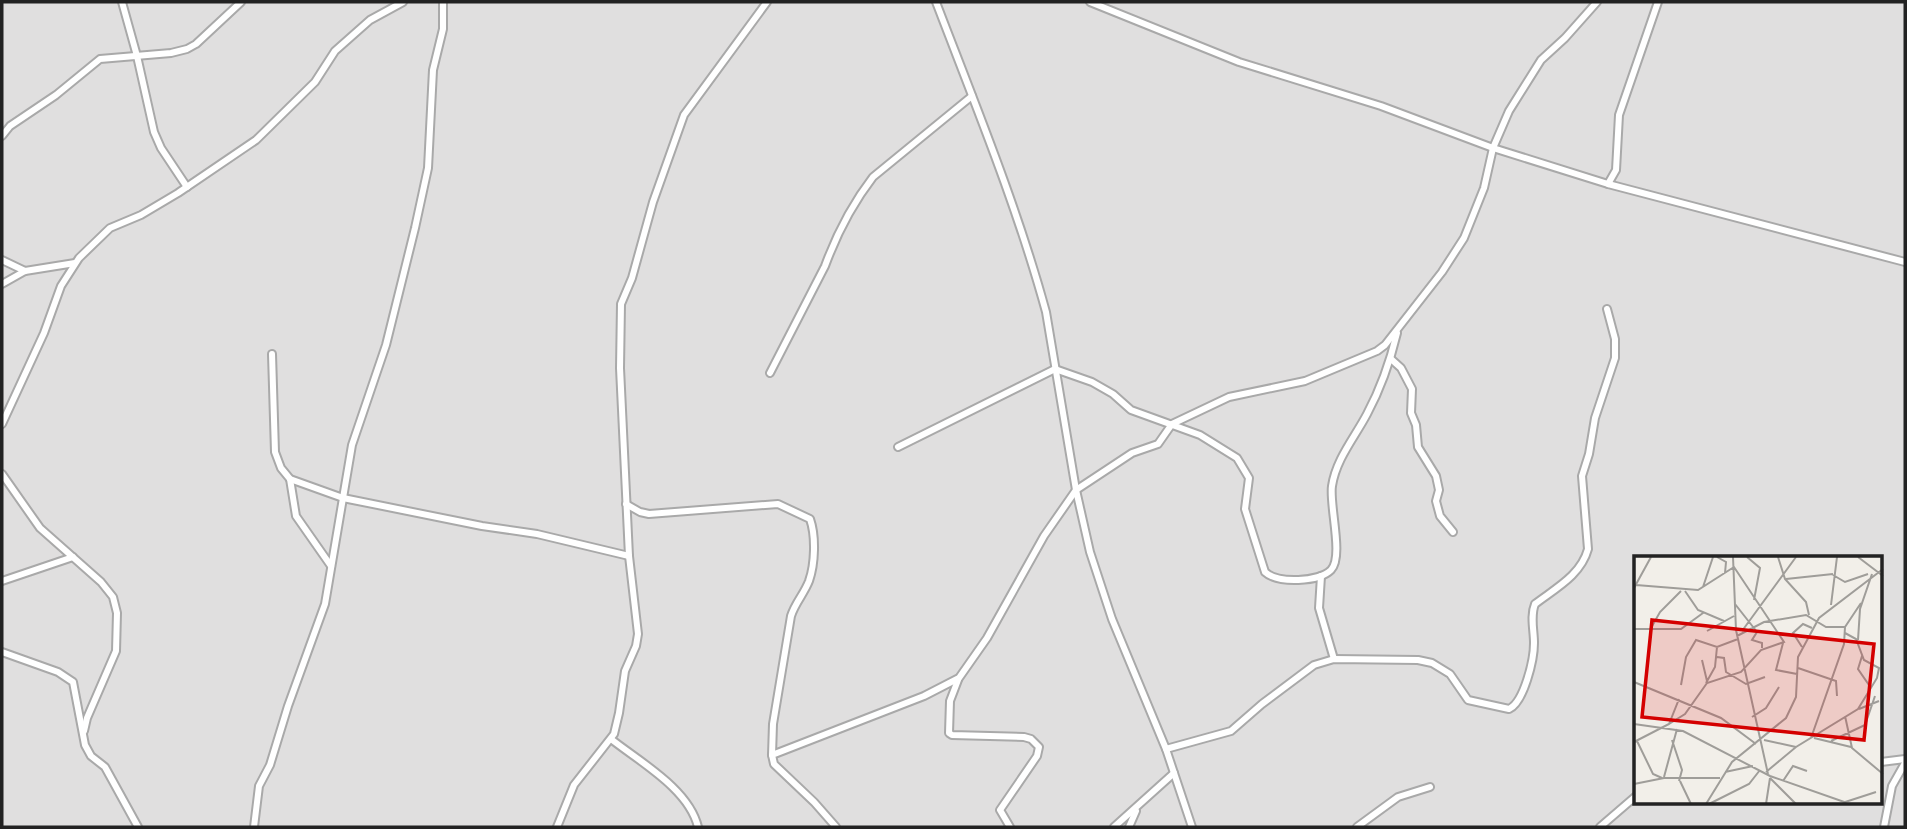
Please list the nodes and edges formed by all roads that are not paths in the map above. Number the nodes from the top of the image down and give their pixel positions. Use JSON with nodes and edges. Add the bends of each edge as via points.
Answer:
{"nodes":[{"id":1,"x":122,"y":2,"type":"edge"},
{"id":2,"x":240,"y":2,"type":"edge"},
{"id":3,"x":403,"y":2,"type":"edge"},
{"id":4,"x":443,"y":2,"type":"edge"},
{"id":5,"x":767,"y":2,"type":"edge"},
{"id":6,"x":936,"y":2,"type":"edge"},
{"id":7,"x":1090,"y":2,"type":"edge"},
{"id":8,"x":1597,"y":2,"type":"edge"},
{"id":9,"x":1658,"y":2,"type":"edge"},
{"id":10,"x":137,"y":56,"type":"junction"},
{"id":11,"x":972,"y":96,"type":"junction"},
{"id":12,"x":2,"y":136,"type":"edge"},
{"id":13,"x":1493,"y":148,"type":"junction"},
{"id":14,"x":1608,"y":184,"type":"junction"},
{"id":15,"x":187,"y":187,"type":"junction"},
{"id":16,"x":2,"y":260,"type":"edge"},
{"id":17,"x":1905,"y":262,"type":"edge"},
{"id":18,"x":75,"y":263,"type":"junction"},
{"id":19,"x":22,"y":273,"type":"junction"},
{"id":20,"x":2,"y":276,"type":"edge"},
{"id":21,"x":2,"y":284,"type":"edge"},
{"id":22,"x":1607,"y":309,"type":"dead end"},
{"id":23,"x":1397,"y":332,"type":"junction"},
{"id":24,"x":272,"y":354,"type":"dead end"},
{"id":25,"x":1391,"y":359,"type":"junction"},
{"id":26,"x":1055,"y":369,"type":"junction"},
{"id":27,"x":770,"y":373,"type":"dead end"},
{"id":28,"x":2,"y":424,"type":"edge"},
{"id":29,"x":1172,"y":424,"type":"junction"},
{"id":30,"x":898,"y":447,"type":"dead end"},
{"id":31,"x":2,"y":474,"type":"edge"},
{"id":32,"x":290,"y":479,"type":"junction"},
{"id":33,"x":1076,"y":490,"type":"junction"},
{"id":34,"x":343,"y":498,"type":"junction"},
{"id":35,"x":626,"y":504,"type":"junction"},
{"id":36,"x":1453,"y":532,"type":"dead end"},
{"id":37,"x":629,"y":556,"type":"junction"},
{"id":38,"x":73,"y":557,"type":"junction"},
{"id":39,"x":331,"y":566,"type":"junction"},
{"id":40,"x":1321,"y":576,"type":"junction"},
{"id":41,"x":2,"y":581,"type":"edge"},
{"id":42,"x":2,"y":652,"type":"edge"},
{"id":43,"x":1334,"y":659,"type":"junction"},
{"id":44,"x":959,"y":678,"type":"junction"},
{"id":45,"x":84,"y":731,"type":"junction"},
{"id":46,"x":611,"y":739,"type":"junction"},
{"id":47,"x":1166,"y":749,"type":"junction"},
{"id":48,"x":772,"y":755,"type":"junction"},
{"id":49,"x":1905,"y":761,"type":"edge"},
{"id":50,"x":1882,"y":762,"type":"edge"},
{"id":51,"x":1174,"y":773,"type":"junction"},
{"id":52,"x":1430,"y":787,"type":"dead end"},
{"id":53,"x":1634,"y":798,"type":"edge"},
{"id":54,"x":1136,"y":809,"type":"junction"},
{"id":55,"x":138,"y":827,"type":"edge"},
{"id":56,"x":254,"y":827,"type":"edge"},
{"id":57,"x":557,"y":827,"type":"edge"},
{"id":58,"x":698,"y":827,"type":"edge"},
{"id":59,"x":836,"y":827,"type":"edge"},
{"id":60,"x":1010,"y":827,"type":"edge"},
{"id":61,"x":1114,"y":827,"type":"edge"},
{"id":62,"x":1129,"y":827,"type":"edge"},
{"id":63,"x":1192,"y":827,"type":"edge"},
{"id":64,"x":1357,"y":827,"type":"edge"},
{"id":65,"x":1600,"y":827,"type":"edge"},
{"id":66,"x":1884,"y":827,"type":"edge"}],
"edges":[{"from":1,"to":10,"type":"street"},
{"from":2,"to":10,"type":"street","via":[[187,49]]},
{"from":3,"to":15,"type":"street","via":[[370,20],[335,51],[315,82],[256,140]]},
{"from":4,"to":34,"type":"street","via":[[443,29],[433,70],[428,169],[386,345],[352,445]]},
{"from":5,"to":35,"type":"street","via":[[684,115],[621,304]]},
{"from":6,"to":11,"type":"street"},
{"from":7,"to":13,"type":"street","via":[[1239,62],[1381,106]]},
{"from":8,"to":13,"type":"street","via":[[1541,60]]},
{"from":9,"to":14,"type":"street","via":[[1619,115],[1616,170]]},
{"from":10,"to":12,"type":"street","via":[[100,59],[10,125]]},
{"from":10,"to":15,"type":"street","via":[[154,132]]},
{"from":11,"to":26,"type":"street","via":[[1012,200],[1040,291]]},
{"from":11,"to":27,"type":"street","via":[[865,186]]},
{"from":13,"to":14,"type":"street"},
{"from":13,"to":23,"type":"street","via":[[1484,188],[1464,238]]},
{"from":14,"to":17,"type":"street"},
{"from":15,"to":18,"type":"street","via":[[110,228]]},
{"from":16,"to":19,"type":"street"},
{"from":18,"to":19,"type":"street"},
{"from":18,"to":28,"type":"street"},
{"from":19,"to":20,"type":"street"},
{"from":19,"to":21,"type":"street"},
{"from":22,"to":43,"type":"street","via":[[1615,358],[1582,476],[1588,549],[1575,574],[1535,604],[1534,646],[1518,703],[1508,709],[1468,700],[1450,674],[1432,663]]},
{"from":23,"to":25,"type":"street"},
{"from":23,"to":29,"type":"street","via":[[1377,351],[1305,381],[1229,397]]},
{"from":24,"to":32,"type":"street","via":[[275,452]]},
{"from":25,"to":36,"type":"street","via":[[1412,389],[1418,447],[1436,476],[1440,516]]},
{"from":25,"to":40,"type":"street","via":[[1334,474],[1335,561]]},
{"from":26,"to":29,"type":"street","via":[[1092,382],[1131,410]]},
{"from":26,"to":30,"type":"street"},
{"from":26,"to":33,"type":"street"},
{"from":29,"to":33,"type":"street","via":[[1158,444],[1132,453]]},
{"from":29,"to":40,"type":"street","via":[[1220,446],[1241,464],[1249,482],[1245,509],[1268,575],[1289,581]]},
{"from":31,"to":38,"type":"street","via":[[40,528]]},
{"from":32,"to":34,"type":"street"},
{"from":32,"to":39,"type":"street","via":[[296,516]]},
{"from":33,"to":44,"type":"street"},
{"from":33,"to":47,"type":"street","via":[[1112,619]]},
{"from":34,"to":37,"type":"street"},
{"from":34,"to":39,"type":"street"},
{"from":35,"to":37,"type":"street"},
{"from":35,"to":48,"type":"street","via":[[649,514],[778,504],[810,519],[812,568],[791,616]]},
{"from":37,"to":46,"type":"street","via":[[638,634]]},
{"from":38,"to":41,"type":"street"},
{"from":38,"to":45,"type":"street","via":[[113,597],[117,613],[116,651]]},
{"from":39,"to":56,"type":"street","via":[[325,604],[259,786]]},
{"from":40,"to":43,"type":"street","via":[[1319,608]]},
{"from":42,"to":45,"type":"street","via":[[73,682]]},
{"from":43,"to":47,"type":"street","via":[[1314,665],[1231,731]]},
{"from":44,"to":48,"type":"street"},
{"from":44,"to":60,"type":"street","via":[[950,701],[949,733],[1024,737],[1039,747],[1000,810]]},
{"from":45,"to":55,"type":"street","via":[[91,756],[105,768]]},
{"from":46,"to":57,"type":"street","via":[[574,785]]},
{"from":46,"to":58,"type":"street","via":[[690,805]]},
{"from":47,"to":51,"type":"street"},
{"from":48,"to":59,"type":"street","via":[[774,764]]},
{"from":49,"to":50,"type":"street"},
{"from":49,"to":66,"type":"street","via":[[1892,786]]},
{"from":51,"to":54,"type":"street"},
{"from":51,"to":63,"type":"street"},
{"from":52,"to":64,"type":"street","via":[[1398,797]]},
{"from":53,"to":65,"type":"street"},
{"from":54,"to":61,"type":"street"},
{"from":54,"to":62,"type":"street"}]}
